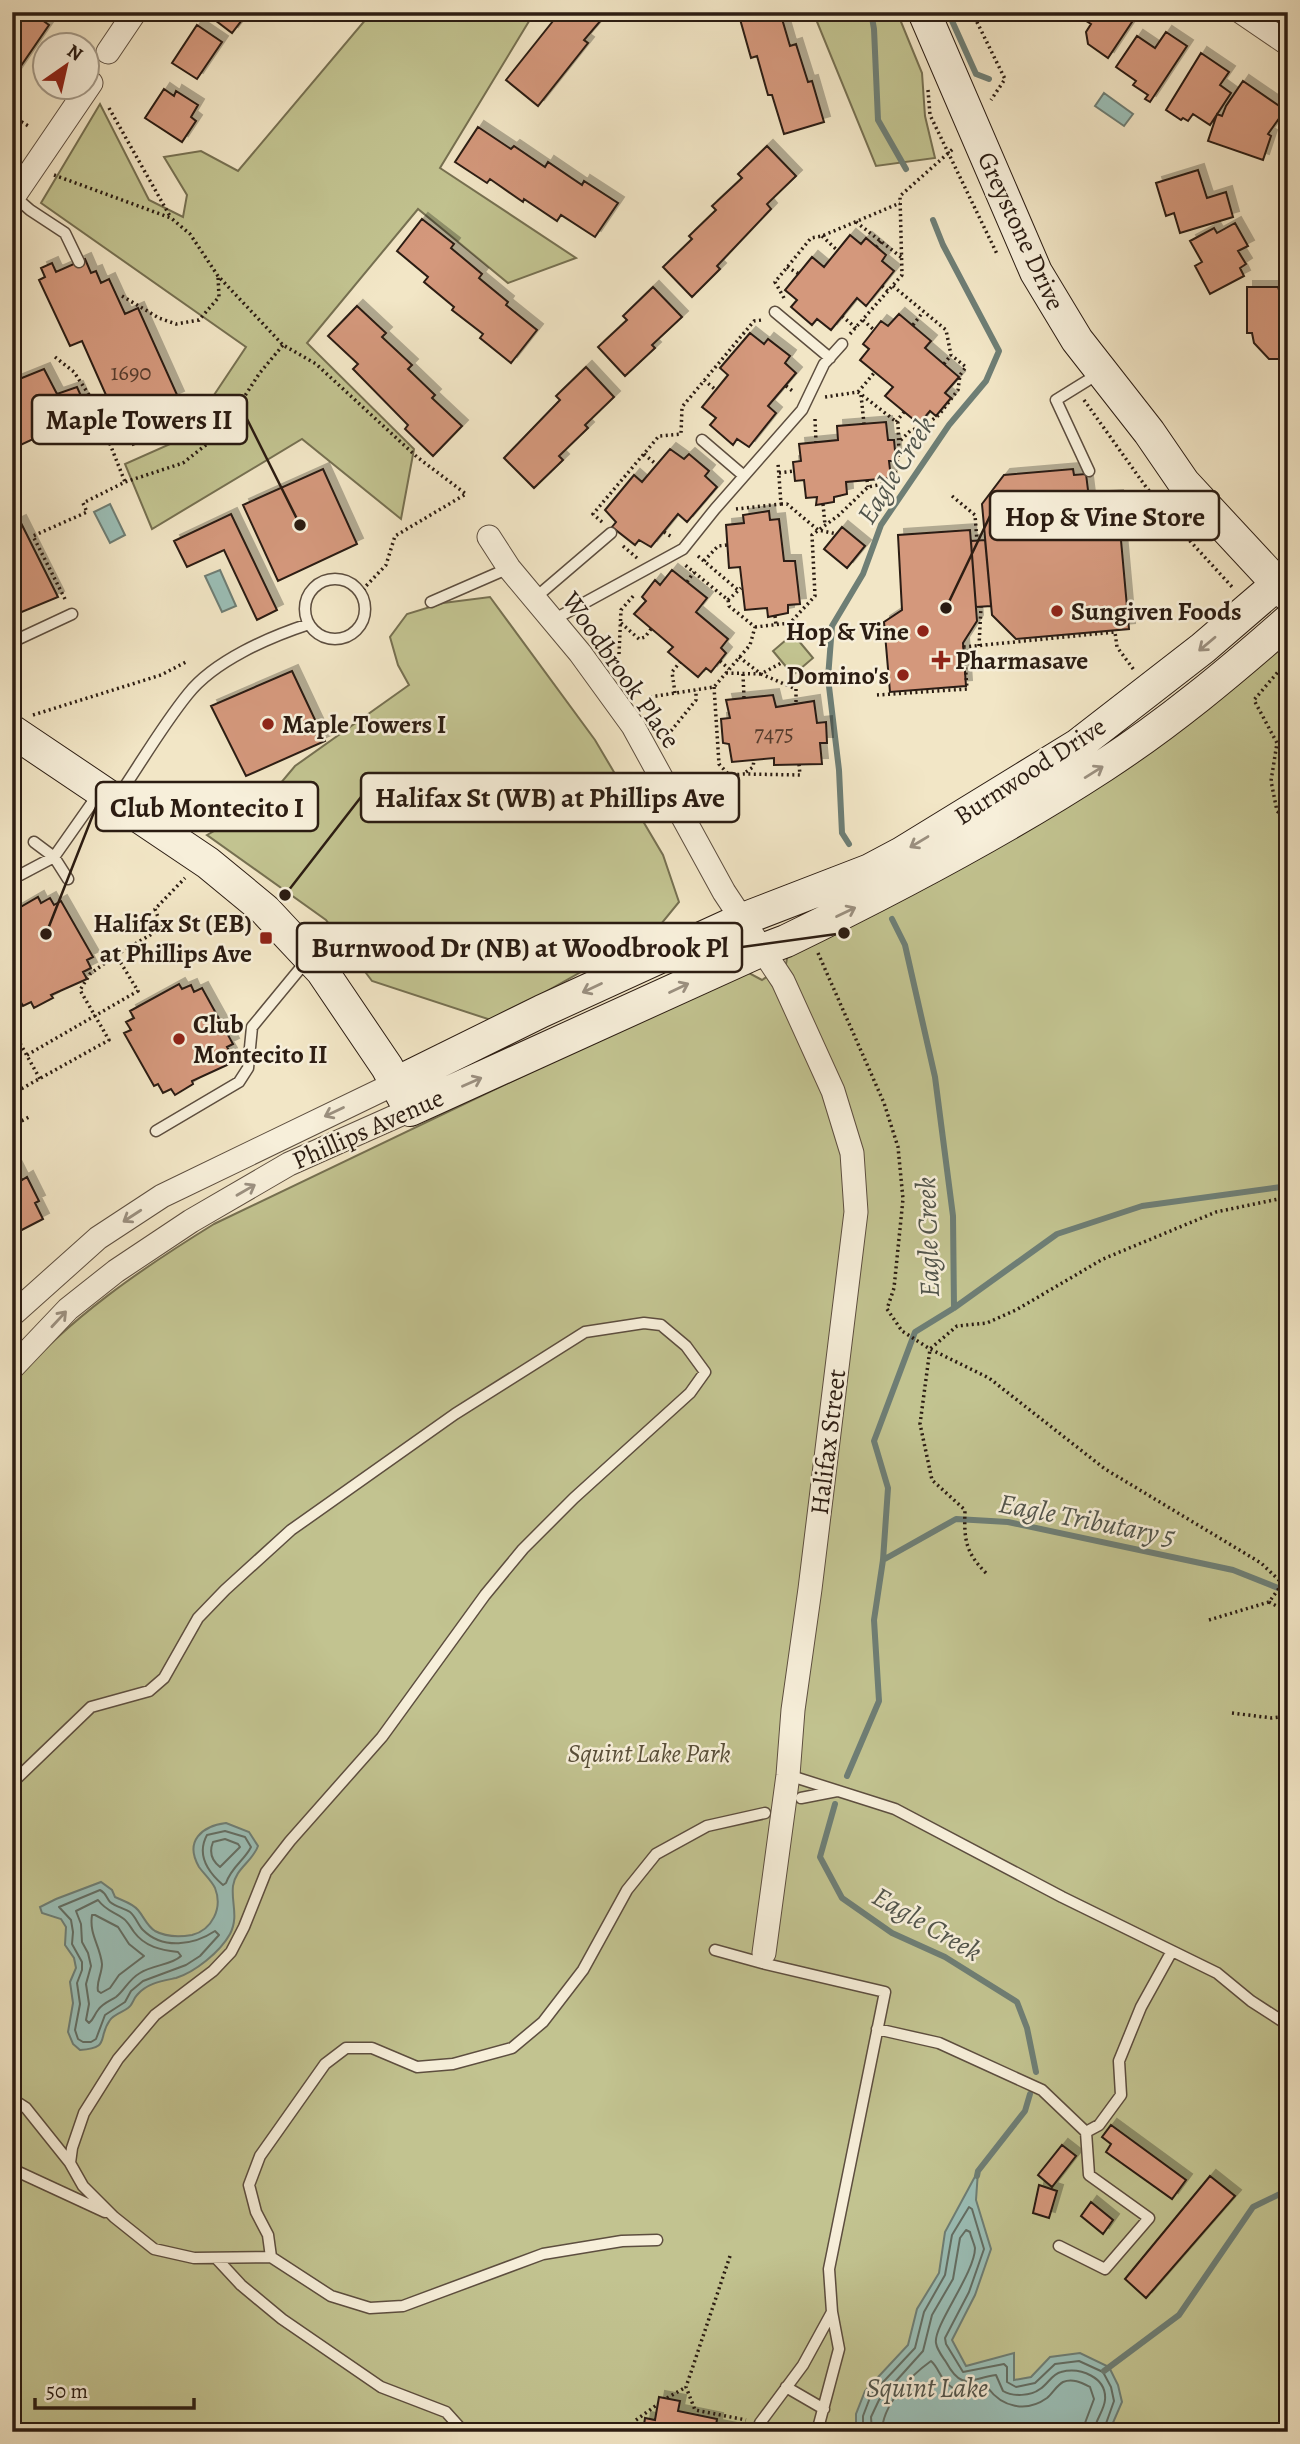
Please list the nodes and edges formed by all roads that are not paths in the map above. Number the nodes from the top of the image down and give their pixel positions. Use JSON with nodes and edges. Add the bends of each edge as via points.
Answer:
{"nodes":[{"id":1,"x":135,"y":12,"type":"edge"},
{"id":2,"x":924,"y":12,"type":"edge"},
{"id":3,"x":1241,"y":12,"type":"edge"},
{"id":4,"x":1288,"y":44,"type":"edge"},
{"id":5,"x":108,"y":52,"type":"dead end"},
{"id":6,"x":77,"y":102,"type":"edge"},
{"id":7,"x":13,"y":197,"type":"edge"},
{"id":8,"x":79,"y":262,"type":"dead end"},
{"id":9,"x":775,"y":312,"type":"road end"},
{"id":10,"x":842,"y":344,"type":"road end"},
{"id":11,"x":830,"y":358,"type":"junction"},
{"id":12,"x":1100,"y":372,"type":"junction"},
{"id":13,"x":702,"y":440,"type":"dead end"},
{"id":14,"x":1089,"y":471,"type":"dead end"},
{"id":15,"x":744,"y":476,"type":"junction"},
{"id":16,"x":610,"y":531,"type":"road end"},
{"id":17,"x":489,"y":537,"type":"dead end"},
{"id":18,"x":509,"y":568,"type":"junction"},
{"id":19,"x":1285,"y":580,"type":"edge"},
{"id":20,"x":535,"y":598,"type":"junction"},
{"id":21,"x":431,"y":602,"type":"dead end"},
{"id":22,"x":72,"y":614,"type":"road end"},
{"id":23,"x":553,"y":620,"type":"junction"},
{"id":24,"x":1288,"y":621,"type":"edge"},
{"id":25,"x":309,"y":624,"type":"junction"},
{"id":26,"x":12,"y":642,"type":"edge"},
{"id":27,"x":22,"y":723,"type":"edge"},
{"id":28,"x":108,"y":796,"type":"junction"},
{"id":29,"x":34,"y":842,"type":"dead end"},
{"id":30,"x":54,"y":857,"type":"junction"},
{"id":31,"x":20,"y":875,"type":"dead end"},
{"id":32,"x":68,"y":879,"type":"dead end"},
{"id":33,"x":743,"y":919,"type":"junction"},
{"id":34,"x":762,"y":950,"type":"junction"},
{"id":35,"x":310,"y":957,"type":"junction"},
{"id":36,"x":403,"y":1097,"type":"junction"},
{"id":37,"x":156,"y":1131,"type":"dead end"},
{"id":38,"x":12,"y":1315,"type":"edge"},
{"id":39,"x":12,"y":1368,"type":"edge"},
{"id":40,"x":788,"y":1775,"type":"junction"},
{"id":41,"x":12,"y":1783,"type":"edge"},
{"id":42,"x":839,"y":1790,"type":"junction"},
{"id":43,"x":801,"y":1798,"type":"dead end"},
{"id":44,"x":765,"y":1813,"type":"dead end"},
{"id":45,"x":715,"y":1950,"type":"dead end"},
{"id":46,"x":1172,"y":1951,"type":"junction"},
{"id":47,"x":763,"y":1958,"type":"junction"},
{"id":48,"x":1288,"y":2025,"type":"edge"},
{"id":49,"x":877,"y":2029,"type":"junction"},
{"id":50,"x":12,"y":2099,"type":"edge"},
{"id":51,"x":1086,"y":2132,"type":"junction"},
{"id":52,"x":70,"y":2163,"type":"junction"},
{"id":53,"x":12,"y":2169,"type":"edge"},
{"id":54,"x":114,"y":2217,"type":"junction"},
{"id":55,"x":657,"y":2240,"type":"dead end"},
{"id":56,"x":1059,"y":2246,"type":"dead end"},
{"id":57,"x":271,"y":2257,"type":"junction"},
{"id":58,"x":216,"y":2258,"type":"junction"},
{"id":59,"x":832,"y":2312,"type":"junction"},
{"id":60,"x":786,"y":2387,"type":"junction"},
{"id":61,"x":824,"y":2409,"type":"junction"},
{"id":62,"x":759,"y":2428,"type":"edge"},
{"id":63,"x":464,"y":2432,"type":"edge"},
{"id":64,"x":817,"y":2432,"type":"edge"}],
"edges":[{"from":1,"to":5,"type":"street"},
{"from":2,"to":12,"type":"street","name":"Greystone Drive","via":[[1036,272]]},
{"from":3,"to":4,"type":"street"},
{"from":6,"to":7,"type":"street"},
{"from":7,"to":8,"type":"lane","via":[[65,233]]},
{"from":9,"to":11,"type":"lane"},
{"from":10,"to":11,"type":"lane"},
{"from":11,"to":15,"type":"lane","via":[[808,399]]},
{"from":12,"to":14,"type":"lane","via":[[1056,400]]},
{"from":12,"to":19,"type":"street","name":"Greystone Drive","via":[[1184,483]]},
{"from":13,"to":15,"type":"lane"},
{"from":15,"to":23,"type":"lane","via":[[687,545]]},
{"from":16,"to":20,"type":"lane"},
{"from":17,"to":18,"type":"street","name":"Woodbrook Place"},
{"from":18,"to":20,"type":"street","name":"Woodbrook Place"},
{"from":18,"to":21,"type":"lane"},
{"from":19,"to":33,"type":"street","name":"Burnwood Drive","one_way":true,"via":[[1078,745],[1021,781],[870,870]]},
{"from":20,"to":23,"type":"street","name":"Woodbrook Place"},
{"from":22,"to":26,"type":"lane"},
{"from":23,"to":33,"type":"street","name":"Woodbrook Place","via":[[633,726],[723,892]]},
{"from":34,"to":24,"type":"street","name":"Burnwood Drive","one_way":true,"via":[[906,881],[1036,808],[1180,712]]},
{"from":25,"to":25,"type":"lane","via":[[305,606],[320,582],[348,581],[361,594],[365,603],[362,622],[350,635],[331,639]]},
{"from":25,"to":28,"type":"lane","via":[[278,634],[213,670],[189,693]]},
{"from":27,"to":28,"type":"street"},
{"from":28,"to":30,"type":"lane"},
{"from":28,"to":35,"type":"street","via":[[242,890]]},
{"from":29,"to":30,"type":"lane"},
{"from":30,"to":31,"type":"lane"},
{"from":30,"to":32,"type":"lane"},
{"from":33,"to":34,"type":"street","name":"Woodbrook Place"},
{"from":33,"to":36,"type":"street","name":"Phillips Avenue","one_way":true,"via":[[542,1011]]},
{"from":36,"to":34,"type":"street","name":"Phillips Avenue","one_way":true},
{"from":34,"to":40,"type":"street","name":"Halifax Street","via":[[783,981],[833,1091],[852,1153],[856,1212]]},
{"from":35,"to":36,"type":"street","via":[[345,1003]]},
{"from":35,"to":37,"type":"lane","via":[[252,1027],[248,1068],[239,1082]]},
{"from":36,"to":38,"type":"street","name":"Phillips Avenue","one_way":true,"via":[[162,1196],[98,1238]]},
{"from":39,"to":36,"type":"street","name":"Phillips Avenue","one_way":true,"via":[[68,1309],[116,1271],[191,1221]]},
{"from":40,"to":42,"type":"lane"},
{"from":40,"to":47,"type":"street","name":"Halifax Street"},
{"from":41,"to":52,"type":"lane","via":[[91,1707],[149,1691],[164,1678],[198,1618],[291,1530],[455,1414],[585,1332],[644,1323],[662,1325],[686,1346],[705,1372],[690,1393],[531,1541],[485,1595],[382,1737],[266,1872],[230,1952],[213,1971],[155,2015],[118,2059],[84,2112]]},
{"from":42,"to":43,"type":"lane"},
{"from":42,"to":46,"type":"lane","via":[[895,1808]]},
{"from":44,"to":57,"type":"lane","via":[[707,1826],[656,1854],[627,1889],[583,1970],[543,2022],[512,2048],[453,2064],[418,2067],[372,2048],[346,2048],[325,2064],[260,2156],[249,2185],[268,2235]]},
{"from":45,"to":47,"type":"lane"},
{"from":46,"to":48,"type":"lane","via":[[1217,1973]]},
{"from":46,"to":51,"type":"lane","via":[[1141,2007],[1119,2061],[1121,2095],[1099,2125]]},
{"from":47,"to":49,"type":"lane","via":[[884,1992]]},
{"from":49,"to":51,"type":"lane","via":[[939,2043],[1042,2090]]},
{"from":49,"to":59,"type":"lane","via":[[829,2269]]},
{"from":50,"to":52,"type":"lane","via":[[26,2108]]},
{"from":51,"to":56,"type":"lane","via":[[1089,2175],[1149,2218],[1105,2269]]},
{"from":52,"to":54,"type":"lane","via":[[83,2186]]},
{"from":53,"to":54,"type":"lane"},
{"from":54,"to":58,"type":"lane","via":[[154,2249]]},
{"from":55,"to":57,"type":"lane","via":[[543,2254],[404,2306],[370,2308],[331,2296]]},
{"from":57,"to":58,"type":"lane"},
{"from":58,"to":63,"type":"lane","via":[[282,2319],[381,2386],[446,2412]]},
{"from":59,"to":60,"type":"lane"},
{"from":59,"to":61,"type":"lane","via":[[839,2349]]},
{"from":60,"to":61,"type":"lane"},
{"from":60,"to":62,"type":"lane"},
{"from":61,"to":64,"type":"lane"}]}
